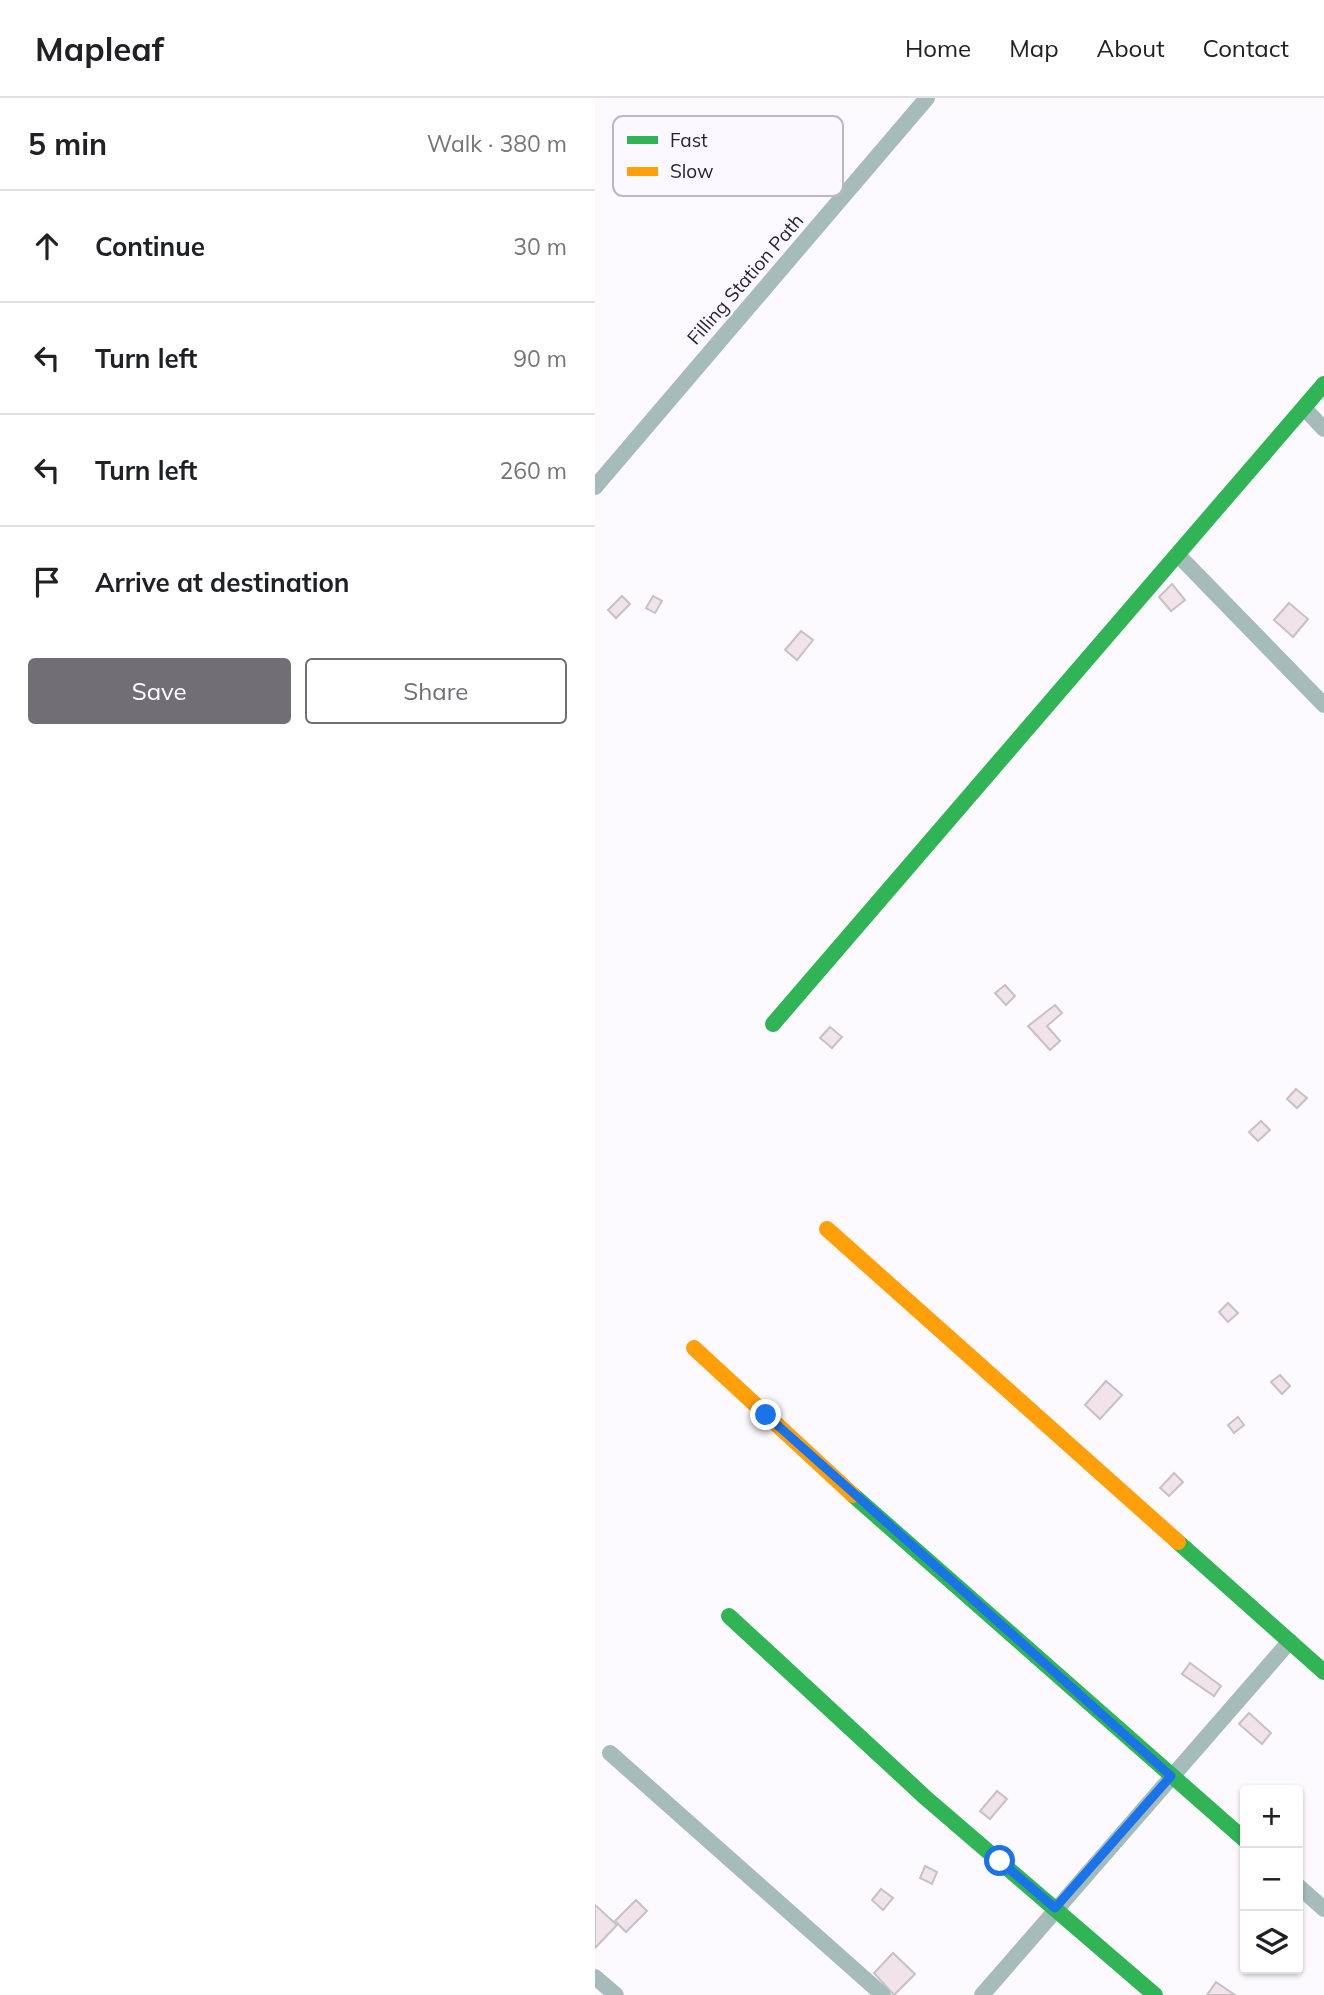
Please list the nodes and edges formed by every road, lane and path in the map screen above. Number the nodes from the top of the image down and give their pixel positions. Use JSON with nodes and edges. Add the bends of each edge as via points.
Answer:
{"nodes":[{"id":1,"x":927,"y":98,"type":"edge"},
{"id":2,"x":1324,"y":384,"type":"edge"},
{"id":3,"x":1304,"y":408,"type":"junction"},
{"id":4,"x":1324,"y":429,"type":"edge"},
{"id":5,"x":595,"y":487,"type":"edge"},
{"id":6,"x":1178,"y":555,"type":"junction"},
{"id":7,"x":1324,"y":705,"type":"edge"},
{"id":8,"x":773,"y":1024,"type":"dead end"},
{"id":9,"x":827,"y":1229,"type":"dead end"},
{"id":10,"x":694,"y":1348,"type":"dead end"},
{"id":11,"x":729,"y":1616,"type":"dead end"},
{"id":12,"x":1290,"y":1641,"type":"junction"},
{"id":13,"x":1324,"y":1672,"type":"edge"},
{"id":14,"x":610,"y":1753,"type":"dead end"},
{"id":15,"x":1171,"y":1776,"type":"junction"},
{"id":16,"x":1240,"y":1836,"type":"edge"},
{"id":17,"x":1303,"y":1890,"type":"edge"},
{"id":18,"x":1055,"y":1908,"type":"junction"},
{"id":19,"x":1324,"y":1909,"type":"edge"},
{"id":20,"x":595,"y":1977,"type":"edge"},
{"id":21,"x":615,"y":1995,"type":"edge"},
{"id":22,"x":883,"y":1995,"type":"edge"},
{"id":23,"x":982,"y":1995,"type":"edge"},
{"id":24,"x":1155,"y":1995,"type":"edge"}],
"edges":[{"from":1,"to":5,"type":"street","name":"Filling Station Path"},
{"from":2,"to":3,"type":"street"},
{"from":3,"to":4,"type":"street"},
{"from":3,"to":6,"type":"street"},
{"from":6,"to":7,"type":"street"},
{"from":6,"to":8,"type":"street"},
{"from":9,"to":12,"type":"street"},
{"from":10,"to":15,"type":"street","via":[[819,1465]]},
{"from":11,"to":18,"type":"street","via":[[927,1799]]},
{"from":12,"to":13,"type":"street"},
{"from":12,"to":15,"type":"street"},
{"from":14,"to":22,"type":"street"},
{"from":15,"to":16,"type":"street"},
{"from":15,"to":18,"type":"street"},
{"from":17,"to":19,"type":"street"},
{"from":18,"to":23,"type":"street"},
{"from":18,"to":24,"type":"street"},
{"from":20,"to":21,"type":"street"}]}
